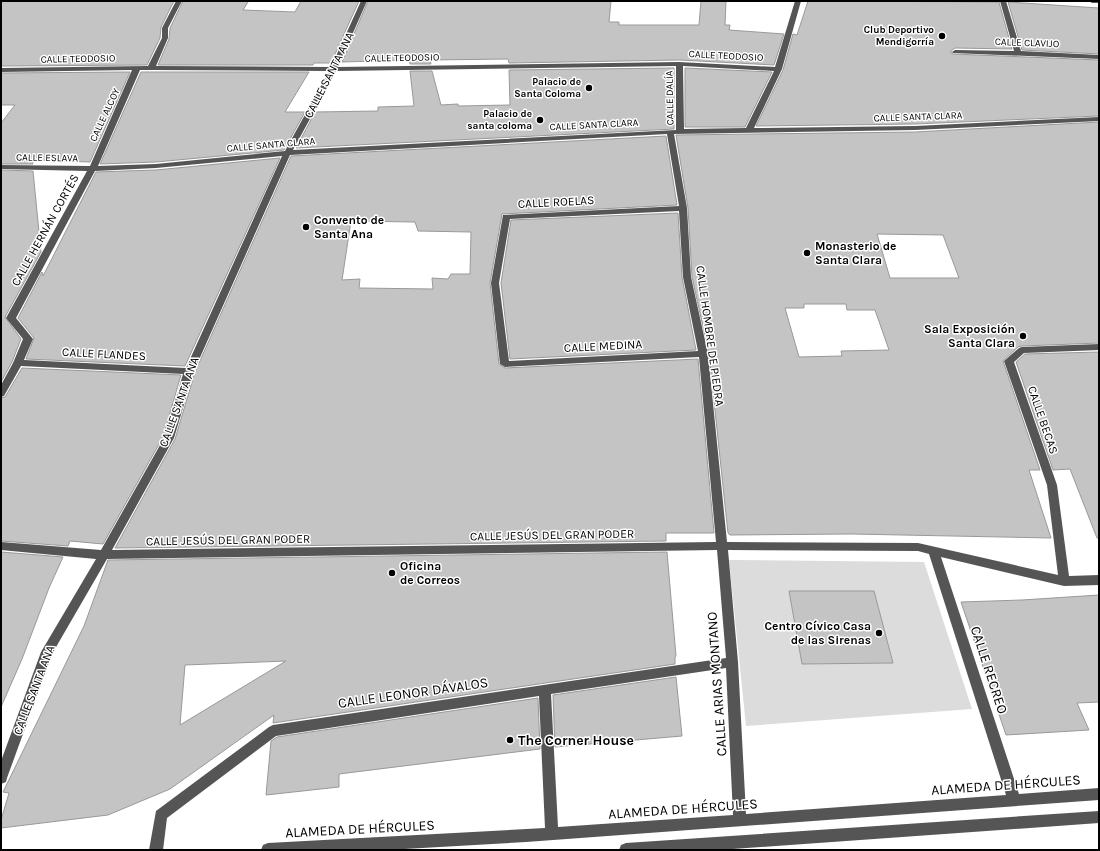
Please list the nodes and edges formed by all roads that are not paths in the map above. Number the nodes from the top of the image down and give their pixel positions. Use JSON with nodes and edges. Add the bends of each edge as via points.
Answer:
{"nodes":[{"id":1,"x":179,"y":1,"type":"edge"},
{"id":2,"x":364,"y":1,"type":"edge"},
{"id":3,"x":798,"y":1,"type":"edge"},
{"id":4,"x":1003,"y":1,"type":"edge"},
{"id":5,"x":1092,"y":1,"type":"edge"},
{"id":6,"x":1099,"y":1,"type":"edge"},
{"id":7,"x":954,"y":52,"type":"dead end"},
{"id":8,"x":1018,"y":53,"type":"junction"},
{"id":9,"x":1099,"y":56,"type":"edge"},
{"id":10,"x":679,"y":64,"type":"junction"},
{"id":11,"x":137,"y":68,"type":"junction"},
{"id":12,"x":151,"y":68,"type":"junction"},
{"id":13,"x":333,"y":69,"type":"junction"},
{"id":14,"x":778,"y":69,"type":"junction"},
{"id":15,"x":1,"y":70,"type":"edge"},
{"id":16,"x":1099,"y":119,"type":"edge"},
{"id":17,"x":749,"y":130,"type":"junction"},
{"id":18,"x":680,"y":131,"type":"junction"},
{"id":19,"x":670,"y":132,"type":"junction"},
{"id":20,"x":287,"y":154,"type":"junction"},
{"id":21,"x":1,"y":167,"type":"edge"},
{"id":22,"x":92,"y":170,"type":"junction"},
{"id":23,"x":683,"y":208,"type":"junction"},
{"id":24,"x":11,"y":318,"type":"junction"},
{"id":25,"x":1,"y":321,"type":"edge"},
{"id":26,"x":1099,"y":347,"type":"edge"},
{"id":27,"x":703,"y":354,"type":"junction"},
{"id":28,"x":18,"y":363,"type":"junction"},
{"id":29,"x":505,"y":364,"type":"joint"},
{"id":30,"x":189,"y":371,"type":"junction"},
{"id":31,"x":1,"y":394,"type":"edge"},
{"id":32,"x":1,"y":546,"type":"edge"},
{"id":33,"x":722,"y":546,"type":"junction"},
{"id":34,"x":933,"y":550,"type":"junction"},
{"id":35,"x":104,"y":555,"type":"junction"},
{"id":36,"x":1099,"y":580,"type":"edge"},
{"id":37,"x":1064,"y":581,"type":"junction"},
{"id":38,"x":732,"y":662,"type":"junction"},
{"id":39,"x":545,"y":690,"type":"junction"},
{"id":40,"x":1,"y":778,"type":"edge"},
{"id":41,"x":1099,"y":794,"type":"edge"},
{"id":42,"x":1014,"y":800,"type":"junction"},
{"id":43,"x":1099,"y":817,"type":"edge"},
{"id":44,"x":740,"y":821,"type":"junction"},
{"id":45,"x":552,"y":834,"type":"junction"},
{"id":46,"x":156,"y":850,"type":"edge"},
{"id":47,"x":268,"y":850,"type":"edge"},
{"id":48,"x":626,"y":850,"type":"edge"}],
"edges":[{"from":1,"to":12,"type":"street","via":[[165,28],[165,38]]},
{"from":2,"to":13,"type":"street","name":"CALLE SANTA ANA"},
{"from":3,"to":14,"type":"street"},
{"from":4,"to":8,"type":"street"},
{"from":5,"to":6,"type":"street"},
{"from":7,"to":8,"type":"street","name":"CALLE CLAVIJO"},
{"from":8,"to":9,"type":"street","name":"CALLE CLAVIJO"},
{"from":10,"to":13,"type":"street","name":"CALLE TEODOSIO"},
{"from":10,"to":14,"type":"street","name":"CALLE TEODOSIO"},
{"from":10,"to":18,"type":"street","name":"CALLE DALÍA"},
{"from":11,"to":12,"type":"street","name":"CALLE TEODOSIO"},
{"from":11,"to":15,"type":"street","name":"CALLE TEODOSIO"},
{"from":11,"to":22,"type":"street","name":"CALLE ALCOY"},
{"from":12,"to":13,"type":"street","name":"CALLE TEODOSIO"},
{"from":13,"to":20,"type":"street","name":"CALLE SANTA ANA"},
{"from":14,"to":17,"type":"street"},
{"from":16,"to":17,"type":"street","name":"CALLE SANTA CLARA","via":[[915,128]]},
{"from":17,"to":18,"type":"street","name":"CALLE SANTA CLARA"},
{"from":18,"to":19,"type":"street","name":"CALLE SANTA CLARA"},
{"from":19,"to":20,"type":"street","name":"CALLE SANTA CLARA"},
{"from":19,"to":23,"type":"street","name":"CALLE HOMBRE DE PIEDRA"},
{"from":20,"to":22,"type":"street","name":"CALLE SANTA CLARA"},
{"from":20,"to":30,"type":"street","name":"CALLE SANTA ANA"},
{"from":21,"to":22,"type":"street","name":"CALLE ESLAVA"},
{"from":22,"to":24,"type":"street","name":"CALLE HERNÁN CORTÉS"},
{"from":23,"to":27,"type":"street","name":"CALLE HOMBRE DE PIEDRA","via":[[688,277]]},
{"from":23,"to":29,"type":"street","name":"CALLE ROELAS","via":[[506,217],[495,283]]},
{"from":24,"to":25,"type":"street"},
{"from":24,"to":28,"type":"street","via":[[28,339]]},
{"from":26,"to":37,"type":"street","name":"CALLE BECAS","via":[[1022,350],[1009,361],[1052,485]]},
{"from":27,"to":29,"type":"street","name":"CALLE MEDINA"},
{"from":27,"to":33,"type":"street","name":"CALLE HOMBRE DE PIEDRA"},
{"from":28,"to":30,"type":"street","name":"CALLE FLANDES"},
{"from":28,"to":31,"type":"street"},
{"from":30,"to":35,"type":"street","name":"CALLE SANTA ANA","via":[[169,438]]},
{"from":32,"to":35,"type":"street","name":"CALLE JESÚS DEL GRAN PODER"},
{"from":33,"to":34,"type":"street","name":"CALLE JESÚS DEL GRAN PODER","via":[[918,547]]},
{"from":33,"to":35,"type":"street","name":"CALLE JESÚS DEL GRAN PODER"},
{"from":33,"to":38,"type":"street","name":"CALLE ARIAS MONTANO"},
{"from":34,"to":37,"type":"street","name":"CALLE JESÚS DEL GRAN PODER"},
{"from":34,"to":42,"type":"street","name":"CALLE RECREO"},
{"from":35,"to":40,"type":"street","name":"CALLE SANTA ANA","via":[[47,652]]},
{"from":36,"to":37,"type":"street","name":"CALLE JESÚS DEL GRAN PODER"},
{"from":38,"to":39,"type":"street","name":"CALLE LEONOR DÁVALOS"},
{"from":38,"to":44,"type":"street","name":"CALLE ARIAS MONTANO"},
{"from":39,"to":45,"type":"street"},
{"from":39,"to":46,"type":"street","name":"CALLE LEONOR DÁVALOS","via":[[273,730],[161,815]]},
{"from":41,"to":42,"type":"street","name":"ALAMEDA DE HÉRCULES"},
{"from":42,"to":44,"type":"street","name":"ALAMEDA DE HÉRCULES"},
{"from":43,"to":48,"type":"street"},
{"from":44,"to":45,"type":"street","name":"ALAMEDA DE HÉRCULES"},
{"from":45,"to":47,"type":"street","name":"ALAMEDA DE HÉRCULES"}]}
